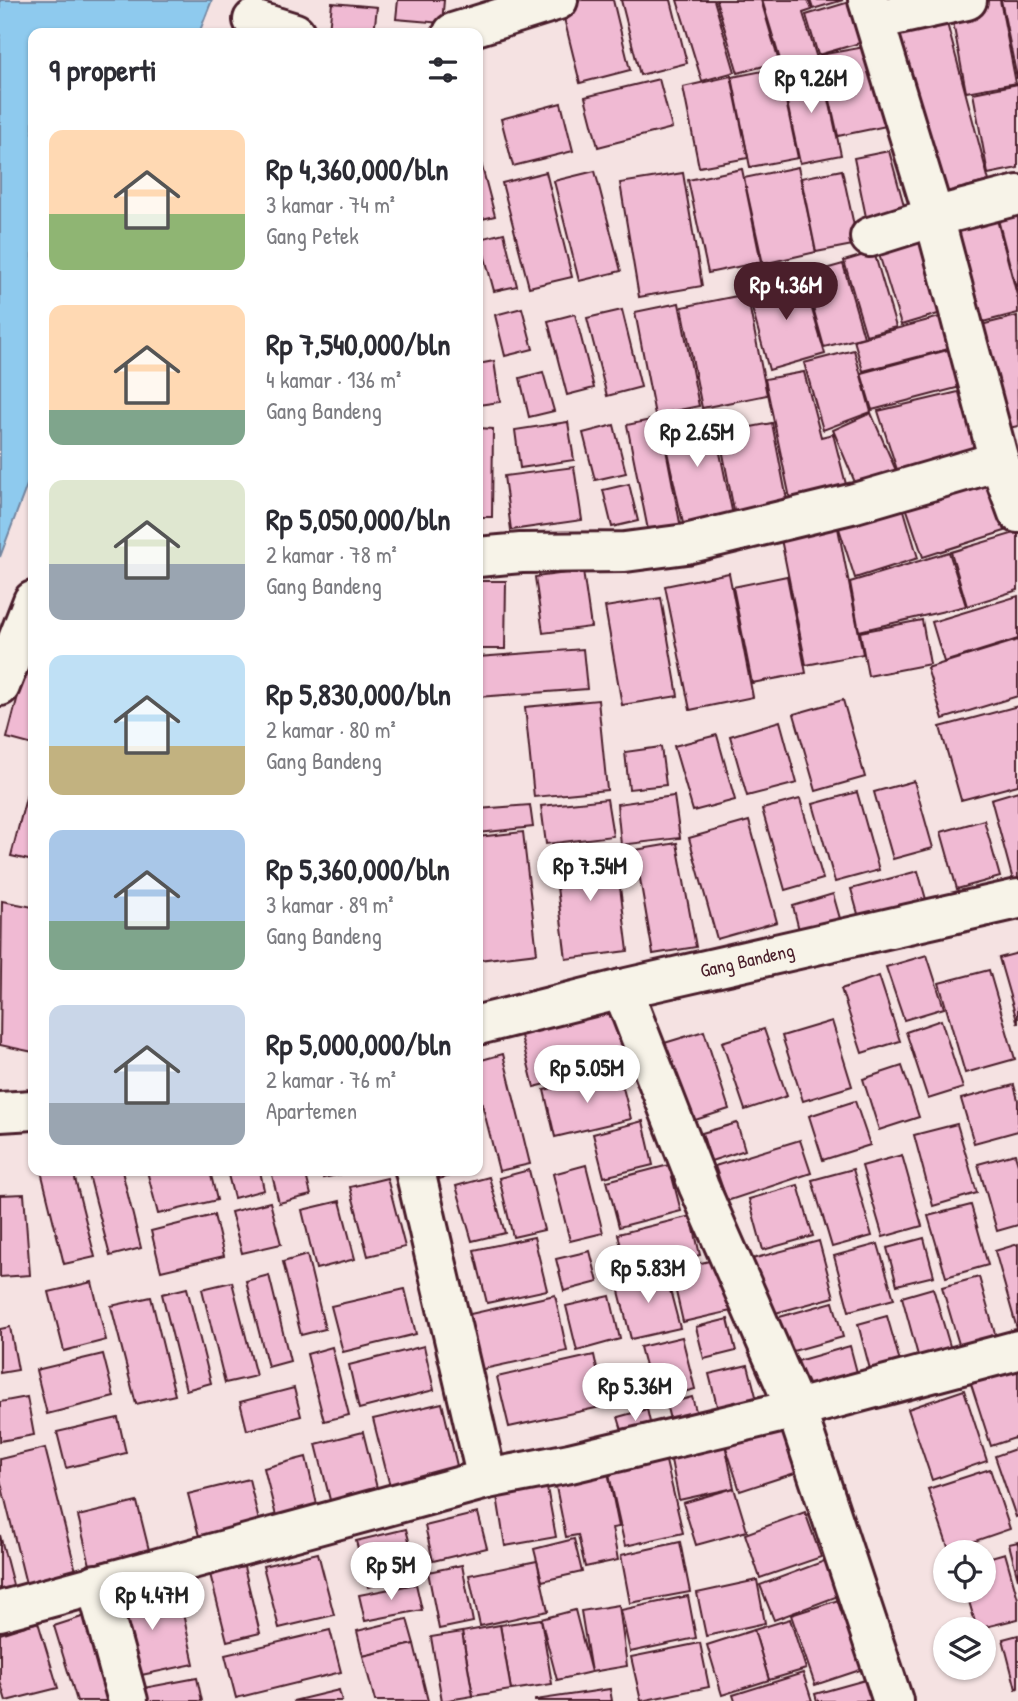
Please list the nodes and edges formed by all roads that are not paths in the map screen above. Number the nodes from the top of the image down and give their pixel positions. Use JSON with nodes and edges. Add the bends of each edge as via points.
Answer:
{"nodes":[{"id":1,"x":558,"y":0,"type":"edge"},
{"id":2,"x":967,"y":0,"type":"edge"},
{"id":3,"x":871,"y":10,"type":"edge"},
{"id":4,"x":253,"y":18,"type":"edge"},
{"id":5,"x":281,"y":28,"type":"edge"},
{"id":6,"x":469,"y":28,"type":"edge"},
{"id":7,"x":1018,"y":195,"type":"edge"},
{"id":8,"x":934,"y":217,"type":"junction"},
{"id":9,"x":870,"y":237,"type":"dead end"},
{"id":10,"x":999,"y":461,"type":"junction"},
{"id":11,"x":1018,"y":513,"type":"edge"},
{"id":12,"x":483,"y":557,"type":"edge"},
{"id":13,"x":28,"y":614,"type":"edge"},
{"id":14,"x":0,"y":686,"type":"edge"},
{"id":15,"x":1018,"y":899,"type":"edge"},
{"id":16,"x":622,"y":989,"type":"junction"},
{"id":17,"x":483,"y":1024,"type":"edge"},
{"id":18,"x":28,"y":1110,"type":"edge"},
{"id":19,"x":0,"y":1112,"type":"edge"},
{"id":20,"x":416,"y":1176,"type":"edge"},
{"id":21,"x":1018,"y":1350,"type":"edge"},
{"id":22,"x":796,"y":1409,"type":"junction"},
{"id":23,"x":487,"y":1479,"type":"junction"},
{"id":24,"x":96,"y":1584,"type":"junction"},
{"id":25,"x":0,"y":1611,"type":"edge"},
{"id":26,"x":128,"y":1701,"type":"edge"},
{"id":27,"x":893,"y":1701,"type":"edge"}],
"edges":[{"from":1,"to":6,"type":"street"},
{"from":2,"to":3,"type":"street"},
{"from":3,"to":8,"type":"street"},
{"from":4,"to":5,"type":"street"},
{"from":7,"to":8,"type":"street"},
{"from":8,"to":9,"type":"street"},
{"from":8,"to":10,"type":"street"},
{"from":10,"to":11,"type":"street"},
{"from":10,"to":12,"type":"street","via":[[855,503],[686,544]]},
{"from":13,"to":14,"type":"street"},
{"from":15,"to":16,"type":"street","name":"Gang Bandeng"},
{"from":16,"to":17,"type":"street","name":"Gang Bandeng"},
{"from":16,"to":22,"type":"street","via":[[699,1186]]},
{"from":18,"to":19,"type":"street"},
{"from":20,"to":23,"type":"street"},
{"from":21,"to":22,"type":"street"},
{"from":22,"to":23,"type":"street"},
{"from":22,"to":27,"type":"street"},
{"from":23,"to":24,"type":"street"},
{"from":24,"to":25,"type":"street"},
{"from":24,"to":26,"type":"street"}]}
